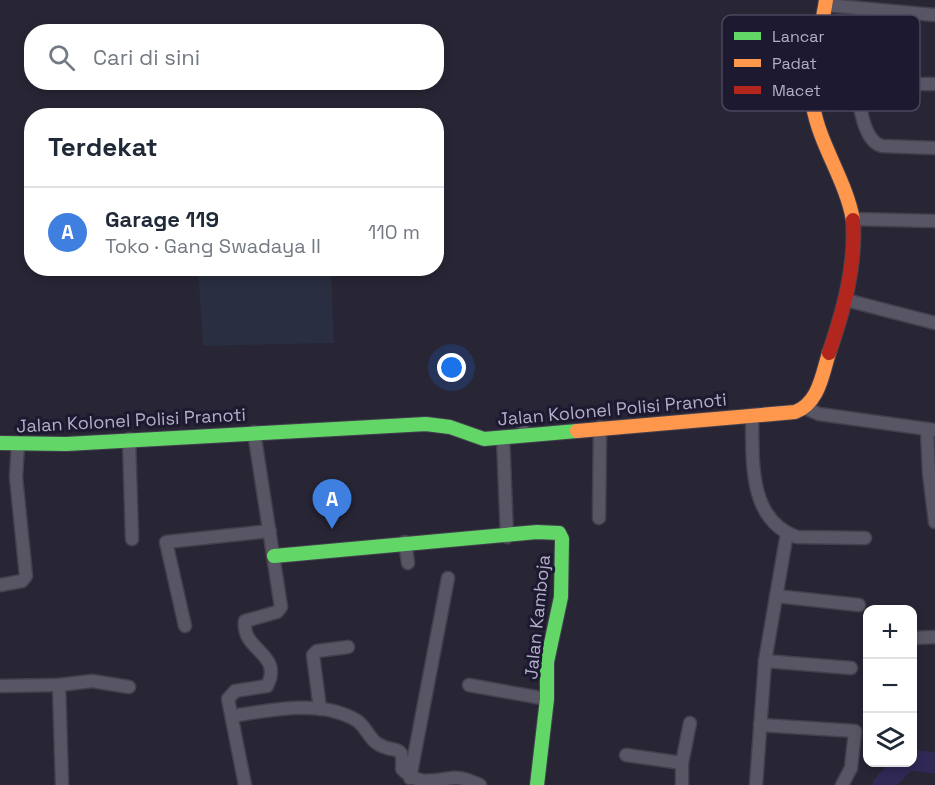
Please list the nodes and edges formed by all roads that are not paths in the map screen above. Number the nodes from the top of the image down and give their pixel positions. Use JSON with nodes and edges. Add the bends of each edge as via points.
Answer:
{"nodes":[{"id":1,"x":826,"y":3,"type":"edge"},
{"id":2,"x":935,"y":15,"type":"edge"},
{"id":3,"x":815,"y":111,"type":"edge"},
{"id":4,"x":862,"y":111,"type":"edge"},
{"id":5,"x":935,"y":148,"type":"edge"},
{"id":6,"x":853,"y":219,"type":"junction"},
{"id":7,"x":935,"y":221,"type":"edge"},
{"id":8,"x":846,"y":300,"type":"junction"},
{"id":9,"x":935,"y":323,"type":"edge"},
{"id":10,"x":806,"y":408,"type":"junction"},
{"id":11,"x":752,"y":415,"type":"junction"},
{"id":12,"x":600,"y":427,"type":"junction"},
{"id":13,"x":931,"y":430,"type":"edge"},
{"id":14,"x":254,"y":432,"type":"junction"},
{"id":15,"x":503,"y":437,"type":"junction"},
{"id":16,"x":129,"y":439,"type":"junction"},
{"id":17,"x":0,"y":443,"type":"edge"},
{"id":18,"x":18,"y":444,"type":"junction"},
{"id":19,"x":599,"y":518,"type":"dead end"},
{"id":20,"x":935,"y":522,"type":"edge"},
{"id":21,"x":270,"y":531,"type":"junction"},
{"id":22,"x":787,"y":533,"type":"junction"},
{"id":23,"x":507,"y":537,"type":"junction"},
{"id":24,"x":865,"y":538,"type":"dead end"},
{"id":25,"x":132,"y":540,"type":"dead end"},
{"id":26,"x":405,"y":542,"type":"junction"},
{"id":27,"x":274,"y":555,"type":"junction"},
{"id":28,"x":408,"y":563,"type":"dead end"},
{"id":29,"x":448,"y":578,"type":"dead end"},
{"id":30,"x":0,"y":585,"type":"edge"},
{"id":31,"x":776,"y":596,"type":"junction"},
{"id":32,"x":859,"y":605,"type":"dead end"},
{"id":33,"x":185,"y":626,"type":"dead end"},
{"id":34,"x":935,"y":637,"type":"edge"},
{"id":35,"x":917,"y":638,"type":"edge"},
{"id":36,"x":348,"y":647,"type":"dead end"},
{"id":37,"x":765,"y":661,"type":"junction"},
{"id":38,"x":851,"y":668,"type":"dead end"},
{"id":39,"x":59,"y":685,"type":"junction"},
{"id":40,"x":469,"y":685,"type":"dead end"},
{"id":41,"x":0,"y":686,"type":"edge"},
{"id":42,"x":129,"y":687,"type":"dead end"},
{"id":43,"x":547,"y":699,"type":"junction"},
{"id":44,"x":320,"y":709,"type":"junction"},
{"id":45,"x":232,"y":716,"type":"junction"},
{"id":46,"x":690,"y":723,"type":"dead end"},
{"id":47,"x":760,"y":725,"type":"junction"},
{"id":48,"x":626,"y":755,"type":"dead end"},
{"id":49,"x":682,"y":763,"type":"junction"},
{"id":50,"x":410,"y":778,"type":"junction"},
{"id":51,"x":62,"y":785,"type":"edge"},
{"id":52,"x":245,"y":785,"type":"edge"},
{"id":53,"x":480,"y":785,"type":"edge"},
{"id":54,"x":537,"y":785,"type":"edge"},
{"id":55,"x":682,"y":785,"type":"edge"},
{"id":56,"x":756,"y":785,"type":"edge"},
{"id":57,"x":842,"y":785,"type":"edge"}],
"edges":[{"from":1,"to":2,"type":"street"},
{"from":3,"to":6,"type":"street"},
{"from":4,"to":5,"type":"street","via":[[874,143]]},
{"from":6,"to":7,"type":"street"},
{"from":6,"to":8,"type":"street"},
{"from":8,"to":9,"type":"street"},
{"from":8,"to":10,"type":"street","via":[[814,398]]},
{"from":10,"to":11,"type":"street","name":"Jalan Kolonel Polisi Pranoti"},
{"from":10,"to":13,"type":"street","via":[[819,414]]},
{"from":11,"to":12,"type":"street","name":"Jalan Kolonel Polisi Pranoti"},
{"from":11,"to":22,"type":"street","via":[[758,500]]},
{"from":12,"to":15,"type":"street","name":"Jalan Kolonel Polisi Pranoti"},
{"from":12,"to":19,"type":"street"},
{"from":13,"to":20,"type":"street","via":[[929,473]]},
{"from":14,"to":15,"type":"street","name":"Jalan Kolonel Polisi Pranoti","via":[[426,424],[450,427],[477,438]]},
{"from":14,"to":16,"type":"street","name":"Jalan Kolonel Polisi Pranoti"},
{"from":14,"to":21,"type":"street"},
{"from":15,"to":23,"type":"street"},
{"from":16,"to":18,"type":"street","name":"Jalan Kolonel Polisi Pranoti"},
{"from":16,"to":25,"type":"street"},
{"from":17,"to":18,"type":"street","name":"Jalan Kolonel Polisi Pranoti"},
{"from":18,"to":30,"type":"street","via":[[16,477],[26,576],[22,581]]},
{"from":21,"to":27,"type":"street"},
{"from":21,"to":33,"type":"street","via":[[166,542]]},
{"from":22,"to":24,"type":"street","via":[[809,538]]},
{"from":22,"to":31,"type":"street"},
{"from":23,"to":26,"type":"street"},
{"from":23,"to":43,"type":"street","name":"Jalan Kamboja","via":[[556,532],[562,539],[561,597],[548,662]]},
{"from":26,"to":27,"type":"street"},
{"from":26,"to":28,"type":"street"},
{"from":27,"to":45,"type":"street","via":[[280,610],[250,618],[244,627],[254,647],[265,654],[271,678],[267,686],[231,694],[228,699]]},
{"from":29,"to":50,"type":"street"},
{"from":31,"to":32,"type":"street"},
{"from":31,"to":37,"type":"street"},
{"from":34,"to":35,"type":"street"},
{"from":36,"to":44,"type":"street","via":[[317,651],[313,655]]},
{"from":37,"to":38,"type":"street"},
{"from":37,"to":47,"type":"street"},
{"from":39,"to":41,"type":"street"},
{"from":39,"to":42,"type":"street","via":[[92,681]]},
{"from":39,"to":51,"type":"street"},
{"from":40,"to":43,"type":"street"},
{"from":43,"to":54,"type":"street","name":"Jalan Kamboja"},
{"from":44,"to":45,"type":"street"},
{"from":44,"to":50,"type":"street","via":[[357,721],[378,744],[401,751],[402,769]]},
{"from":45,"to":52,"type":"street"},
{"from":46,"to":49,"type":"street"},
{"from":47,"to":56,"type":"street"},
{"from":47,"to":57,"type":"street","via":[[855,731],[851,768]]},
{"from":48,"to":49,"type":"street"},
{"from":49,"to":55,"type":"street"},
{"from":50,"to":53,"type":"street","via":[[429,783],[465,778]]}]}
